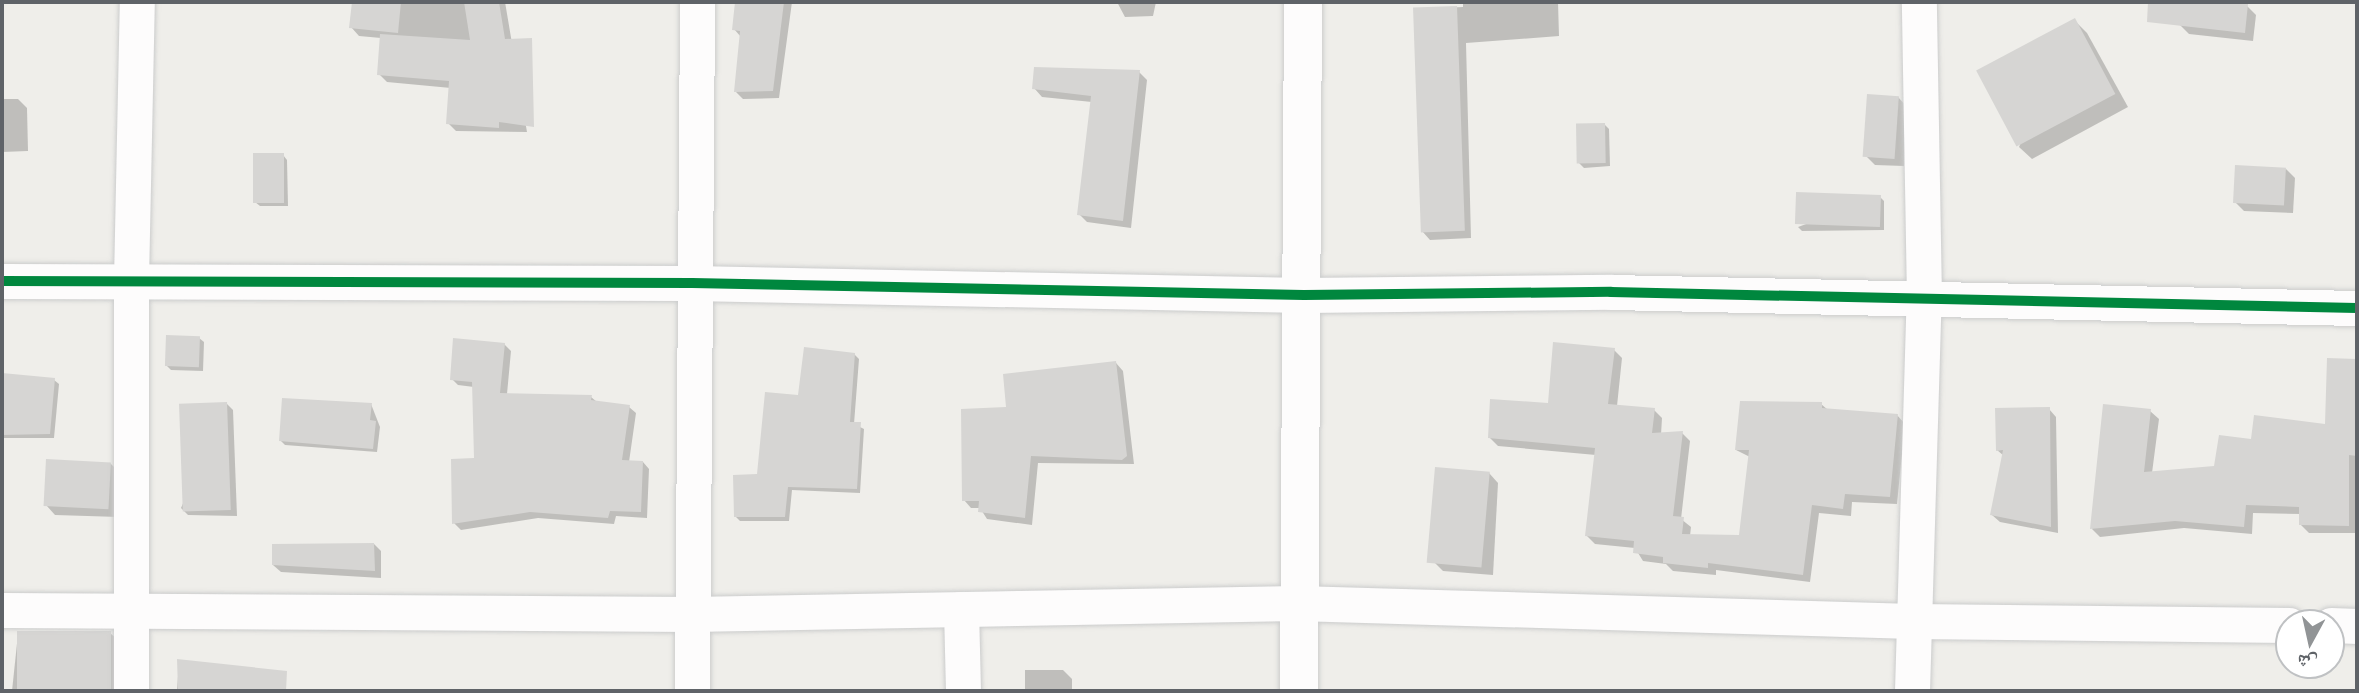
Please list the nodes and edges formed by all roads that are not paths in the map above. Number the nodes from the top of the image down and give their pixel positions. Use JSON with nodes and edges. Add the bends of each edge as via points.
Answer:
{"nodes":[{"id":1,"x":137,"y":2,"type":"edge"},
{"id":2,"x":697,"y":2,"type":"edge"},
{"id":3,"x":1303,"y":2,"type":"edge"},
{"id":4,"x":1919,"y":2,"type":"edge"},
{"id":5,"x":131,"y":280,"type":"junction"},
{"id":6,"x":2,"y":281,"type":"edge"},
{"id":7,"x":692,"y":283,"type":"junction"},
{"id":8,"x":1304,"y":295,"type":"junction"},
{"id":9,"x":1924,"y":298,"type":"junction"},
{"id":10,"x":2357,"y":308,"type":"edge"},
{"id":11,"x":1297,"y":603,"type":"junction"},
{"id":12,"x":961,"y":609,"type":"junction"},
{"id":13,"x":2,"y":610,"type":"edge"},
{"id":14,"x":131,"y":611,"type":"junction"},
{"id":15,"x":691,"y":614,"type":"junction"},
{"id":16,"x":1913,"y":621,"type":"junction"},
{"id":17,"x":2275,"y":625,"type":"edge"},
{"id":18,"x":131,"y":691,"type":"edge"},
{"id":19,"x":692,"y":691,"type":"edge"},
{"id":20,"x":963,"y":691,"type":"edge"},
{"id":21,"x":1299,"y":691,"type":"edge"},
{"id":22,"x":1912,"y":691,"type":"edge"}],
"edges":[{"from":1,"to":5,"type":"street"},
{"from":2,"to":7,"type":"street"},
{"from":3,"to":8,"type":"street"},
{"from":4,"to":9,"type":"street"},
{"from":5,"to":6,"type":"street"},
{"from":5,"to":7,"type":"street"},
{"from":5,"to":14,"type":"street"},
{"from":7,"to":8,"type":"street"},
{"from":7,"to":15,"type":"street"},
{"from":8,"to":9,"type":"street","via":[[1611,292]]},
{"from":8,"to":11,"type":"street"},
{"from":9,"to":10,"type":"street"},
{"from":9,"to":16,"type":"street"},
{"from":11,"to":12,"type":"street"},
{"from":11,"to":16,"type":"street"},
{"from":11,"to":21,"type":"street"},
{"from":12,"to":15,"type":"street"},
{"from":12,"to":20,"type":"street"},
{"from":13,"to":14,"type":"street"},
{"from":14,"to":15,"type":"street"},
{"from":14,"to":18,"type":"street"},
{"from":15,"to":19,"type":"street"},
{"from":16,"to":17,"type":"street"},
{"from":16,"to":22,"type":"street"}]}
